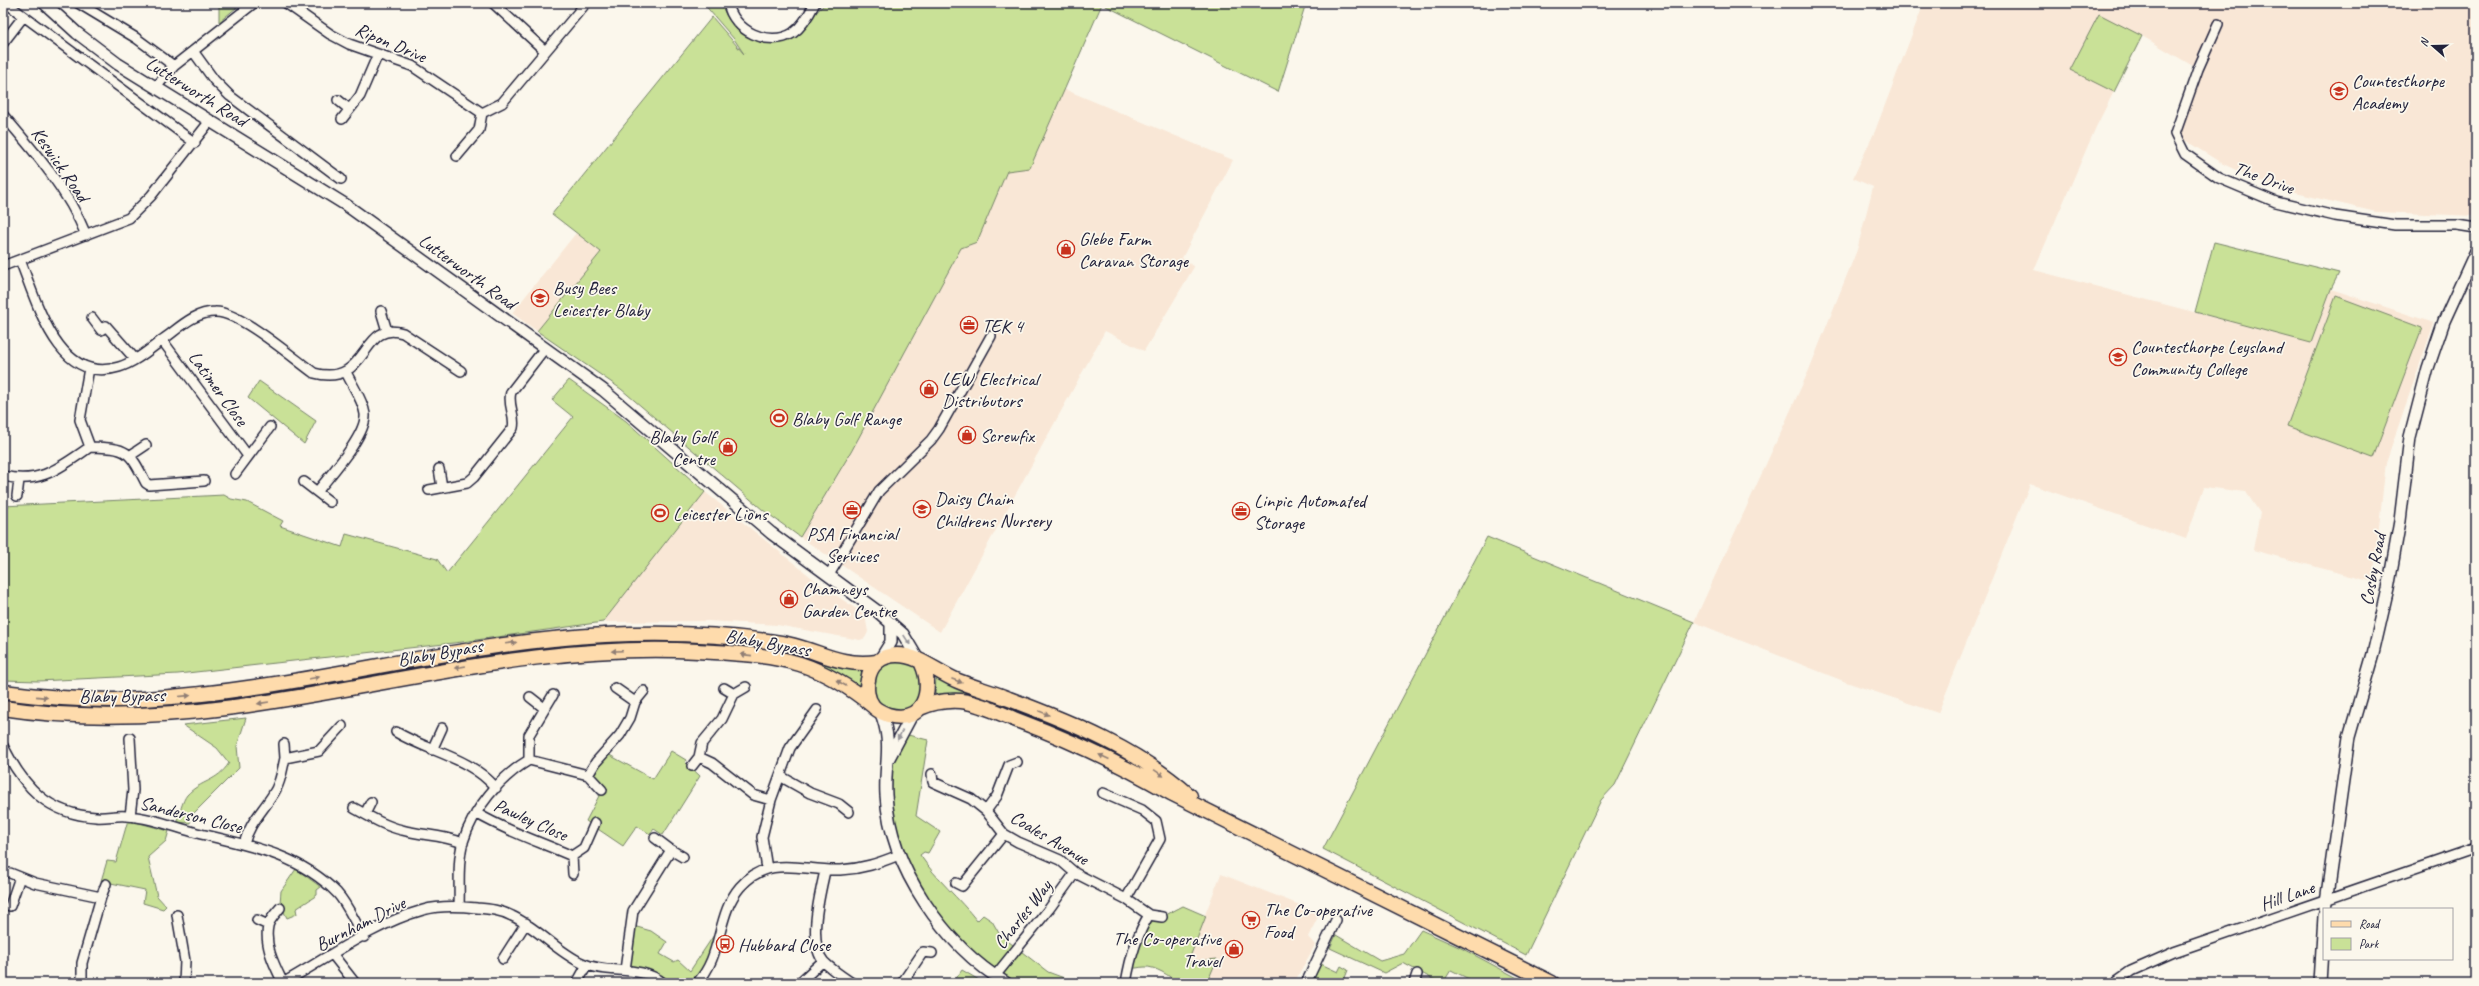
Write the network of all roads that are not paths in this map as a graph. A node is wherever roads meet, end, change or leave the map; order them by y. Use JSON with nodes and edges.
{"nodes":[{"id":1,"x":6,"y":3,"type":"edge"},
{"id":2,"x":44,"y":3,"type":"edge"},
{"id":3,"x":78,"y":3,"type":"edge"},
{"id":4,"x":254,"y":3,"type":"edge"},
{"id":5,"x":286,"y":3,"type":"edge"},
{"id":6,"x":492,"y":3,"type":"edge"},
{"id":7,"x":586,"y":3,"type":"edge"},
{"id":8,"x":728,"y":3,"type":"edge"},
{"id":9,"x":815,"y":3,"type":"edge"},
{"id":10,"x":23,"y":17,"type":"junction"},
{"id":11,"x":2218,"y":24,"type":"dead end"},
{"id":12,"x":3,"y":43,"type":"edge"},
{"id":13,"x":194,"y":51,"type":"junction"},
{"id":14,"x":546,"y":51,"type":"junction"},
{"id":15,"x":378,"y":54,"type":"junction"},
{"id":16,"x":174,"y":66,"type":"junction"},
{"id":17,"x":156,"y":87,"type":"junction"},
{"id":18,"x":338,"y":100,"type":"dead end"},
{"id":19,"x":349,"y":109,"type":"junction"},
{"id":20,"x":482,"y":113,"type":"junction"},
{"id":21,"x":3,"y":115,"type":"edge"},
{"id":22,"x":342,"y":119,"type":"dead end"},
{"id":23,"x":210,"y":121,"type":"junction"},
{"id":24,"x":457,"y":141,"type":"dead end"},
{"id":25,"x":195,"y":143,"type":"junction"},
{"id":26,"x":464,"y":147,"type":"junction"},
{"id":27,"x":457,"y":156,"type":"dead end"},
{"id":28,"x":341,"y":179,"type":"dead end"},
{"id":29,"x":2476,"y":228,"type":"edge"},
{"id":30,"x":86,"y":235,"type":"junction"},
{"id":31,"x":2476,"y":251,"type":"edge"},
{"id":32,"x":20,"y":260,"type":"junction"},
{"id":33,"x":3,"y":266,"type":"edge"},
{"id":34,"x":381,"y":311,"type":"dead end"},
{"id":35,"x":92,"y":318,"type":"dead end"},
{"id":36,"x":387,"y":331,"type":"junction"},
{"id":37,"x":991,"y":336,"type":"dead end"},
{"id":38,"x":162,"y":340,"type":"junction"},
{"id":39,"x":545,"y":348,"type":"junction"},
{"id":40,"x":135,"y":359,"type":"junction"},
{"id":41,"x":89,"y":368,"type":"junction"},
{"id":42,"x":461,"y":371,"type":"dead end"},
{"id":43,"x":346,"y":372,"type":"junction"},
{"id":44,"x":270,"y":427,"type":"dead end"},
{"id":45,"x":146,"y":445,"type":"dead end"},
{"id":46,"x":90,"y":447,"type":"junction"},
{"id":47,"x":131,"y":455,"type":"junction"},
{"id":48,"x":248,"y":456,"type":"junction"},
{"id":49,"x":439,"y":469,"type":"dead end"},
{"id":50,"x":235,"y":474,"type":"dead end"},
{"id":51,"x":3,"y":476,"type":"edge"},
{"id":52,"x":19,"y":480,"type":"junction"},
{"id":53,"x":204,"y":481,"type":"dead end"},
{"id":54,"x":304,"y":482,"type":"dead end"},
{"id":55,"x":442,"y":487,"type":"junction"},
{"id":56,"x":428,"y":490,"type":"dead end"},
{"id":57,"x":317,"y":492,"type":"junction"},
{"id":58,"x":17,"y":496,"type":"dead end"},
{"id":59,"x":330,"y":502,"type":"dead end"},
{"id":60,"x":829,"y":576,"type":"junction"},
{"id":61,"x":890,"y":623,"type":"junction"},
{"id":62,"x":879,"y":660,"type":"junction"},
{"id":63,"x":921,"y":662,"type":"junction"},
{"id":64,"x":746,"y":687,"type":"dead end"},
{"id":65,"x":615,"y":688,"type":"dead end"},
{"id":66,"x":724,"y":688,"type":"dead end"},
{"id":67,"x":644,"y":691,"type":"dead end"},
{"id":68,"x":3,"y":692,"type":"edge"},
{"id":69,"x":734,"y":694,"type":"junction"},
{"id":70,"x":553,"y":695,"type":"dead end"},
{"id":71,"x":530,"y":697,"type":"dead end"},
{"id":72,"x":635,"y":702,"type":"junction"},
{"id":73,"x":3,"y":708,"type":"edge"},
{"id":74,"x":544,"y":708,"type":"junction"},
{"id":75,"x":876,"y":709,"type":"junction"},
{"id":76,"x":817,"y":710,"type":"dead end"},
{"id":77,"x":916,"y":711,"type":"junction"},
{"id":78,"x":342,"y":726,"type":"dead end"},
{"id":79,"x":442,"y":728,"type":"dead end"},
{"id":80,"x":396,"y":732,"type":"dead end"},
{"id":81,"x":130,"y":738,"type":"dead end"},
{"id":82,"x":284,"y":744,"type":"dead end"},
{"id":83,"x":3,"y":746,"type":"edge"},
{"id":84,"x":432,"y":750,"type":"junction"},
{"id":85,"x":699,"y":757,"type":"junction"},
{"id":86,"x":285,"y":758,"type":"junction"},
{"id":87,"x":889,"y":758,"type":"junction"},
{"id":88,"x":529,"y":760,"type":"junction"},
{"id":89,"x":1017,"y":762,"type":"dead end"},
{"id":90,"x":692,"y":766,"type":"dead end"},
{"id":91,"x":588,"y":775,"type":"junction"},
{"id":92,"x":780,"y":776,"type":"junction"},
{"id":93,"x":931,"y":782,"type":"dead end"},
{"id":94,"x":496,"y":788,"type":"junction"},
{"id":95,"x":602,"y":790,"type":"dead end"},
{"id":96,"x":1103,"y":793,"type":"dead end"},
{"id":97,"x":771,"y":800,"type":"junction"},
{"id":98,"x":1115,"y":800,"type":"junction"},
{"id":99,"x":371,"y":802,"type":"dead end"},
{"id":100,"x":1201,"y":806,"type":"junction"},
{"id":101,"x":354,"y":808,"type":"dead end"},
{"id":102,"x":1110,"y":808,"type":"dead end"},
{"id":103,"x":986,"y":811,"type":"junction"},
{"id":104,"x":849,"y":812,"type":"dead end"},
{"id":105,"x":476,"y":813,"type":"junction"},
{"id":106,"x":365,"y":814,"type":"junction"},
{"id":107,"x":130,"y":816,"type":"junction"},
{"id":108,"x":595,"y":823,"type":"dead end"},
{"id":109,"x":1004,"y":834,"type":"junction"},
{"id":110,"x":655,"y":838,"type":"dead end"},
{"id":111,"x":462,"y":843,"type":"junction"},
{"id":112,"x":244,"y":844,"type":"junction"},
{"id":113,"x":2476,"y":848,"type":"edge"},
{"id":114,"x":671,"y":850,"type":"junction"},
{"id":115,"x":899,"y":855,"type":"junction"},
{"id":116,"x":572,"y":856,"type":"junction"},
{"id":117,"x":683,"y":857,"type":"dead end"},
{"id":118,"x":767,"y":869,"type":"junction"},
{"id":119,"x":825,"y":871,"type":"junction"},
{"id":120,"x":10,"y":873,"type":"dead end"},
{"id":121,"x":1074,"y":873,"type":"junction"},
{"id":122,"x":572,"y":874,"type":"dead end"},
{"id":123,"x":20,"y":877,"type":"junction"},
{"id":124,"x":106,"y":884,"type":"dead end"},
{"id":125,"x":961,"y":887,"type":"dead end"},
{"id":126,"x":101,"y":897,"type":"junction"},
{"id":127,"x":1126,"y":899,"type":"junction"},
{"id":128,"x":2325,"y":904,"type":"edge"},
{"id":129,"x":10,"y":906,"type":"dead end"},
{"id":130,"x":459,"y":906,"type":"junction"},
{"id":131,"x":280,"y":908,"type":"dead end"},
{"id":132,"x":177,"y":912,"type":"dead end"},
{"id":133,"x":1149,"y":915,"type":"junction"},
{"id":134,"x":1162,"y":917,"type":"dead end"},
{"id":135,"x":257,"y":920,"type":"dead end"},
{"id":136,"x":1336,"y":920,"type":"dead end"},
{"id":137,"x":526,"y":923,"type":"junction"},
{"id":138,"x":268,"y":925,"type":"junction"},
{"id":139,"x":2323,"y":933,"type":"edge"},
{"id":140,"x":364,"y":937,"type":"junction"},
{"id":141,"x":926,"y":950,"type":"dead end"},
{"id":142,"x":333,"y":955,"type":"junction"},
{"id":143,"x":503,"y":959,"type":"dead end"},
{"id":144,"x":823,"y":961,"type":"junction"},
{"id":145,"x":587,"y":966,"type":"junction"},
{"id":146,"x":625,"y":970,"type":"junction"},
{"id":147,"x":995,"y":976,"type":"junction"},
{"id":148,"x":82,"y":983,"type":"edge"},
{"id":149,"x":184,"y":983,"type":"edge"},
{"id":150,"x":283,"y":983,"type":"edge"},
{"id":151,"x":354,"y":983,"type":"edge"},
{"id":152,"x":577,"y":983,"type":"edge"},
{"id":153,"x":663,"y":983,"type":"edge"},
{"id":154,"x":697,"y":983,"type":"edge"},
{"id":155,"x":799,"y":983,"type":"edge"},
{"id":156,"x":852,"y":983,"type":"edge"},
{"id":157,"x":902,"y":983,"type":"edge"},
{"id":158,"x":1006,"y":983,"type":"edge"},
{"id":159,"x":1126,"y":983,"type":"edge"},
{"id":160,"x":1306,"y":983,"type":"edge"},
{"id":161,"x":1552,"y":983,"type":"edge"},
{"id":162,"x":2114,"y":983,"type":"edge"},
{"id":163,"x":2320,"y":983,"type":"edge"}],
"edges":[{"from":1,"to":10,"type":"street"},
{"from":2,"to":17,"type":"street","name":"Lutterworth Road"},
{"from":3,"to":16,"type":"street","name":"Lutterworth Road"},
{"from":4,"to":13,"type":"street"},
{"from":5,"to":15,"type":"street","name":"Ripon Drive"},
{"from":6,"to":14,"type":"street"},
{"from":7,"to":14,"type":"street"},
{"from":8,"to":9,"type":"street"},
{"from":10,"to":12,"type":"street"},
{"from":10,"to":25,"type":"street"},
{"from":11,"to":29,"type":"street","name":"The Drive"},
{"from":13,"to":16,"type":"street"},
{"from":13,"to":28,"type":"street","name":"Lutterworth Road"},
{"from":14,"to":20,"type":"street"},
{"from":15,"to":19,"type":"street"},
{"from":15,"to":20,"type":"street","name":"Ripon Drive"},
{"from":16,"to":17,"type":"street"},
{"from":17,"to":23,"type":"street","name":"Lutterworth Road"},
{"from":18,"to":19,"type":"street"},
{"from":19,"to":22,"type":"street"},
{"from":20,"to":26,"type":"street"},
{"from":21,"to":30,"type":"street","name":"Keswick Road"},
{"from":23,"to":25,"type":"street"},
{"from":23,"to":39,"type":"street","name":"Lutterworth Road"},
{"from":24,"to":26,"type":"street"},
{"from":25,"to":30,"type":"street"},
{"from":26,"to":27,"type":"street"},
{"from":30,"to":32,"type":"street"},
{"from":31,"to":128,"type":"street","name":"Cosby Road"},
{"from":32,"to":33,"type":"street"},
{"from":32,"to":41,"type":"street"},
{"from":34,"to":36,"type":"street"},
{"from":35,"to":40,"type":"street"},
{"from":36,"to":42,"type":"street"},
{"from":36,"to":43,"type":"street"},
{"from":37,"to":60,"type":"street"},
{"from":38,"to":40,"type":"street"},
{"from":38,"to":43,"type":"street"},
{"from":38,"to":48,"type":"street","name":"Latimer Close"},
{"from":39,"to":55,"type":"street"},
{"from":39,"to":60,"type":"street","name":"Lutterworth Road"},
{"from":40,"to":41,"type":"street"},
{"from":41,"to":46,"type":"street"},
{"from":43,"to":57,"type":"street"},
{"from":44,"to":48,"type":"street"},
{"from":45,"to":47,"type":"street"},
{"from":46,"to":47,"type":"street"},
{"from":46,"to":52,"type":"street"},
{"from":47,"to":53,"type":"street"},
{"from":48,"to":50,"type":"street"},
{"from":49,"to":55,"type":"street"},
{"from":51,"to":52,"type":"street"},
{"from":52,"to":58,"type":"street"},
{"from":54,"to":57,"type":"street"},
{"from":55,"to":56,"type":"street"},
{"from":57,"to":59,"type":"street"},
{"from":60,"to":61,"type":"street","name":"Lutterworth Road"},
{"from":61,"to":62,"type":"street"},
{"from":61,"to":63,"type":"street","name":"Lutterworth Road","one_way":true},
{"from":62,"to":63,"type":"main road"},
{"from":68,"to":62,"type":"main road","name":"Blaby Bypass","one_way":true},
{"from":62,"to":75,"type":"main road"},
{"from":63,"to":77,"type":"main road"},
{"from":63,"to":100,"type":"main road","one_way":true},
{"from":64,"to":69,"type":"street"},
{"from":65,"to":72,"type":"street"},
{"from":66,"to":69,"type":"street"},
{"from":67,"to":72,"type":"street"},
{"from":69,"to":85,"type":"street"},
{"from":70,"to":74,"type":"street"},
{"from":71,"to":74,"type":"street"},
{"from":72,"to":91,"type":"street"},
{"from":75,"to":73,"type":"main road","name":"Blaby Bypass","one_way":true},
{"from":74,"to":88,"type":"street"},
{"from":75,"to":77,"type":"main road"},
{"from":75,"to":87,"type":"street"},
{"from":76,"to":92,"type":"street"},
{"from":77,"to":87,"type":"street","one_way":true},
{"from":100,"to":77,"type":"main road","one_way":true},
{"from":78,"to":86,"type":"street"},
{"from":79,"to":84,"type":"street"},
{"from":80,"to":84,"type":"street"},
{"from":81,"to":107,"type":"street"},
{"from":82,"to":86,"type":"street"},
{"from":83,"to":107,"type":"street","name":"Sanderson Close"},
{"from":84,"to":94,"type":"street"},
{"from":85,"to":90,"type":"street"},
{"from":85,"to":97,"type":"street"},
{"from":86,"to":112,"type":"street"},
{"from":87,"to":115,"type":"street"},
{"from":88,"to":91,"type":"street"},
{"from":88,"to":94,"type":"street"},
{"from":89,"to":103,"type":"street"},
{"from":91,"to":95,"type":"street"},
{"from":92,"to":97,"type":"street"},
{"from":92,"to":104,"type":"street"},
{"from":93,"to":103,"type":"street","name":"Coales Avenue"},
{"from":94,"to":105,"type":"street"},
{"from":96,"to":98,"type":"street"},
{"from":97,"to":118,"type":"street"},
{"from":98,"to":102,"type":"street"},
{"from":98,"to":127,"type":"street"},
{"from":99,"to":106,"type":"street"},
{"from":100,"to":161,"type":"main road"},
{"from":101,"to":106,"type":"street"},
{"from":103,"to":109,"type":"street","name":"Coales Avenue"},
{"from":105,"to":111,"type":"street"},
{"from":105,"to":116,"type":"street","name":"Pawley Close"},
{"from":106,"to":111,"type":"street"},
{"from":107,"to":112,"type":"street","name":"Sanderson Close"},
{"from":108,"to":116,"type":"street","name":"Pawley Close"},
{"from":109,"to":121,"type":"street","name":"Coales Avenue"},
{"from":109,"to":125,"type":"street"},
{"from":110,"to":114,"type":"street"},
{"from":111,"to":130,"type":"street"},
{"from":112,"to":140,"type":"street","name":"Sanderson Close"},
{"from":113,"to":128,"type":"street","name":"Hill Lane"},
{"from":114,"to":117,"type":"street"},
{"from":114,"to":146,"type":"street"},
{"from":115,"to":119,"type":"street"},
{"from":115,"to":147,"type":"street"},
{"from":116,"to":122,"type":"street","name":"Pawley Close"},
{"from":118,"to":119,"type":"street"},
{"from":118,"to":154,"type":"street"},
{"from":119,"to":144,"type":"street"},
{"from":120,"to":123,"type":"street"},
{"from":121,"to":127,"type":"street","name":"Coales Avenue"},
{"from":121,"to":147,"type":"street","name":"Charles Way"},
{"from":123,"to":126,"type":"street"},
{"from":123,"to":129,"type":"street"},
{"from":124,"to":126,"type":"street"},
{"from":126,"to":148,"type":"street"},
{"from":127,"to":133,"type":"street","name":"Coales Avenue"},
{"from":128,"to":162,"type":"street","name":"Hill Lane"},
{"from":130,"to":137,"type":"street","name":"Burnham Drive"},
{"from":130,"to":140,"type":"street","name":"Burnham Drive"},
{"from":131,"to":138,"type":"street"},
{"from":132,"to":149,"type":"street"},
{"from":133,"to":134,"type":"street","name":"Coales Avenue"},
{"from":133,"to":159,"type":"street"},
{"from":135,"to":138,"type":"street"},
{"from":136,"to":160,"type":"street"},
{"from":137,"to":143,"type":"street"},
{"from":137,"to":145,"type":"street","name":"Burnham Drive"},
{"from":138,"to":150,"type":"street"},
{"from":139,"to":163,"type":"street"},
{"from":140,"to":142,"type":"street","name":"Burnham Drive"},
{"from":141,"to":157,"type":"street"},
{"from":142,"to":150,"type":"street","name":"Burnham Drive"},
{"from":142,"to":151,"type":"street"},
{"from":144,"to":155,"type":"street"},
{"from":144,"to":156,"type":"street"},
{"from":145,"to":146,"type":"street","name":"Burnham Drive"},
{"from":145,"to":152,"type":"street"},
{"from":146,"to":153,"type":"street","name":"Burnham Drive"},
{"from":147,"to":158,"type":"street"}]}
